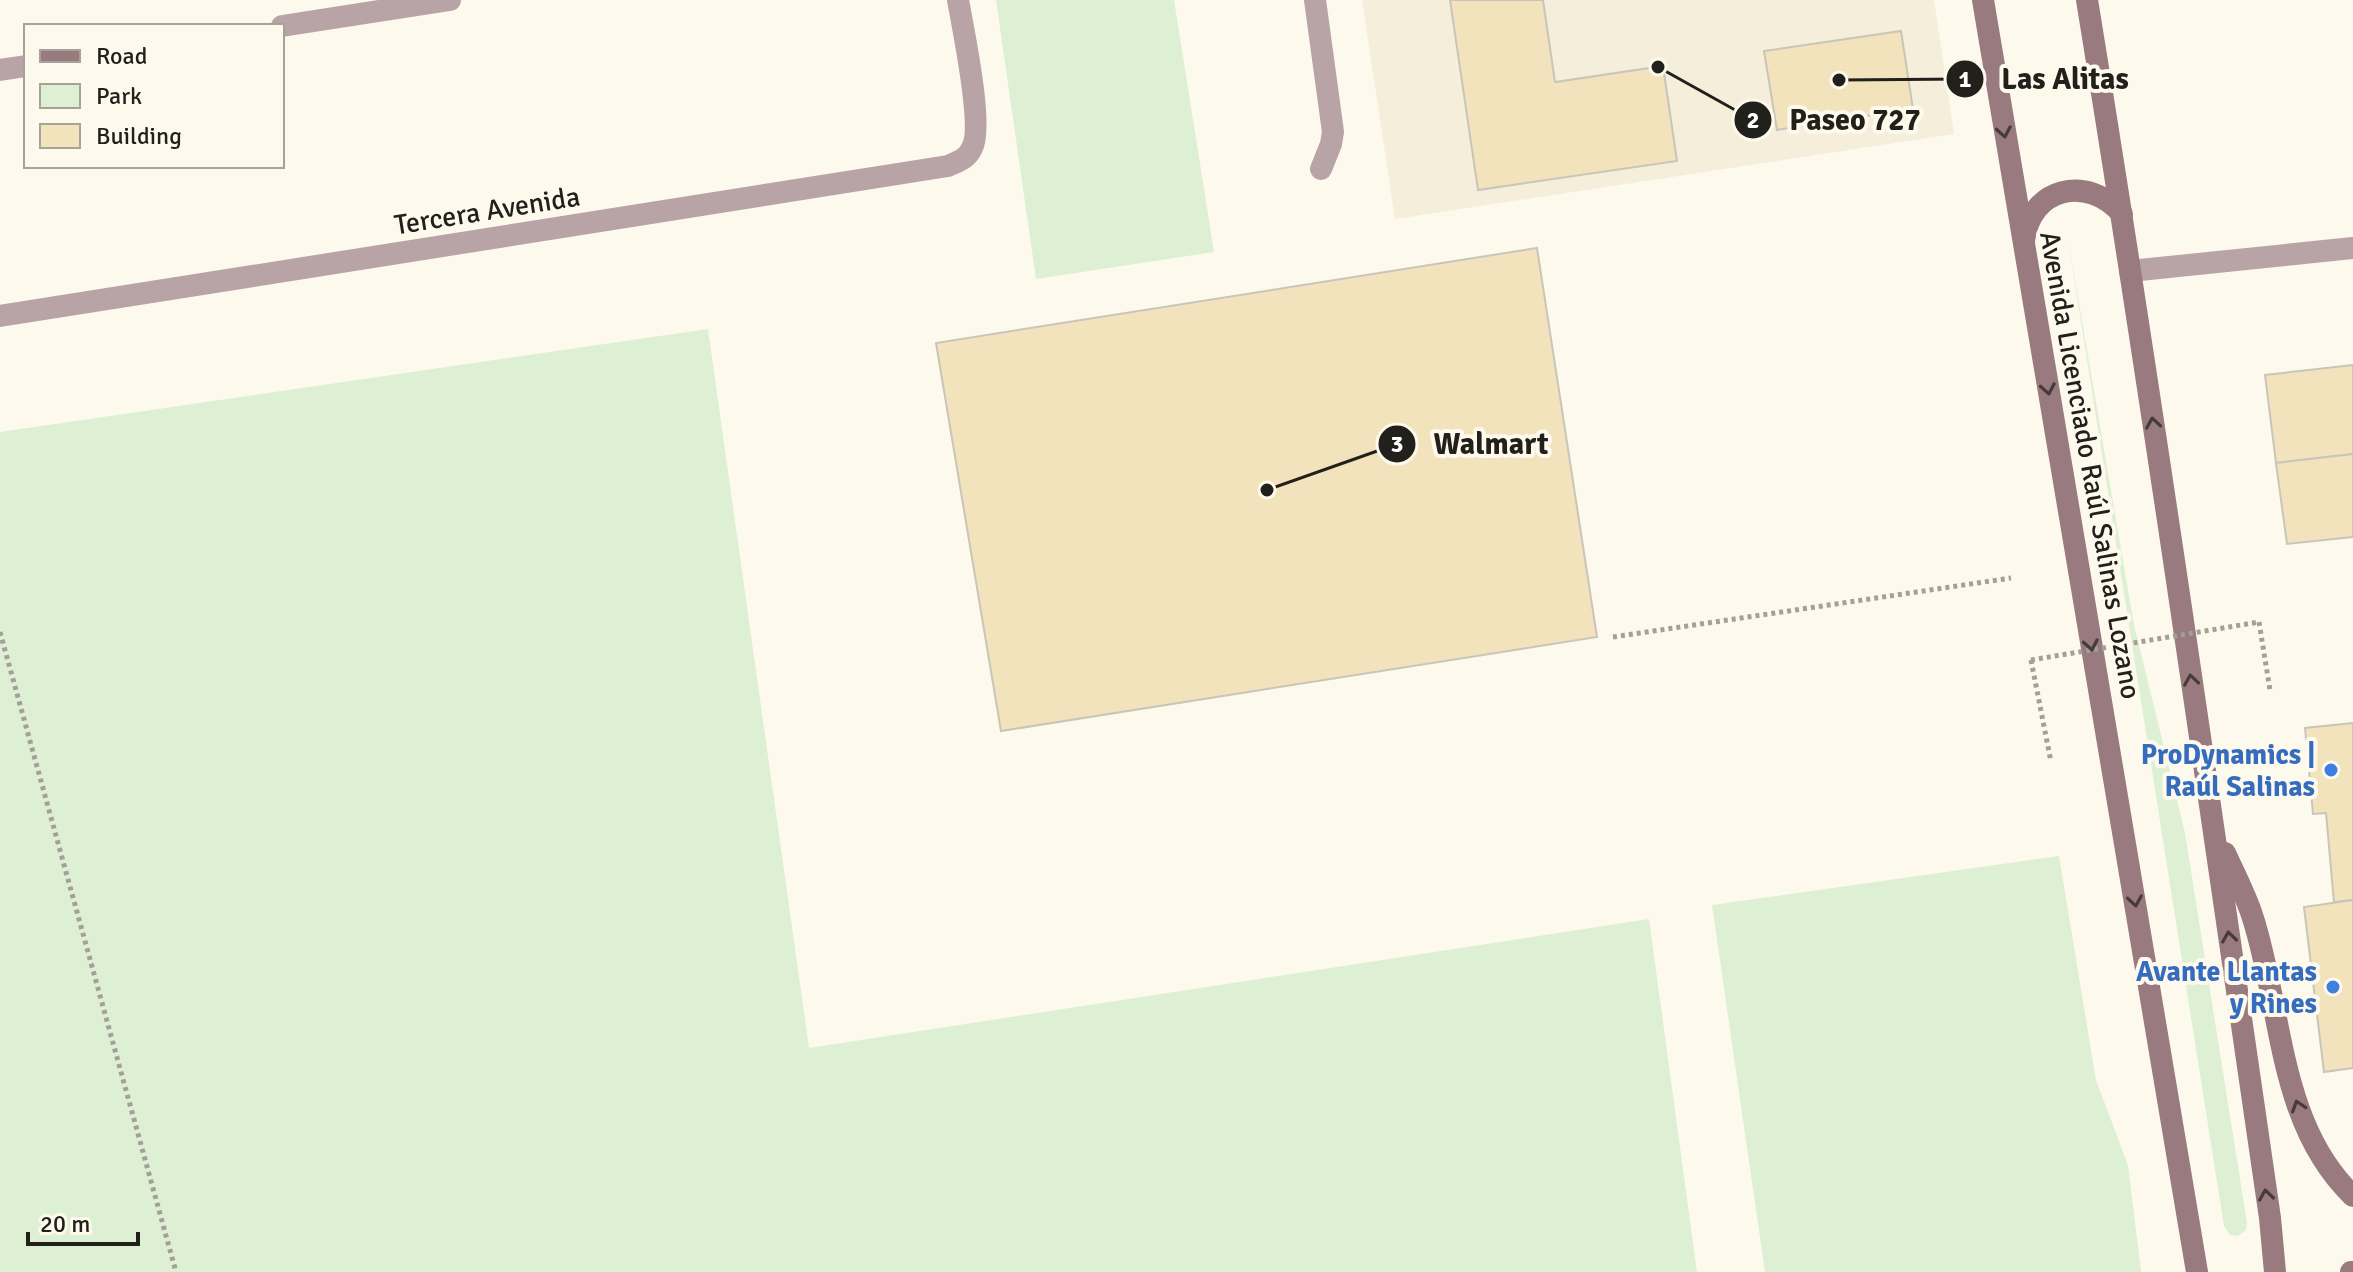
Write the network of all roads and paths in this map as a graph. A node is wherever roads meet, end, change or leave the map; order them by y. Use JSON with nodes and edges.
{"nodes":[{"id":1,"x":450,"y":0,"type":"edge"},
{"id":2,"x":958,"y":0,"type":"edge"},
{"id":3,"x":1315,"y":0,"type":"edge"},
{"id":4,"x":1983,"y":0,"type":"edge"},
{"id":5,"x":2087,"y":0,"type":"edge"},
{"id":6,"x":284,"y":26,"type":"edge"},
{"id":7,"x":24,"y":66,"type":"edge"},
{"id":8,"x":0,"y":70,"type":"edge"},
{"id":9,"x":1321,"y":169,"type":"dead end"},
{"id":10,"x":2122,"y":214,"type":"junction"},
{"id":11,"x":2353,"y":248,"type":"edge"},
{"id":12,"x":2024,"y":251,"type":"junction"},
{"id":13,"x":2130,"y":271,"type":"junction"},
{"id":14,"x":0,"y":316,"type":"edge"},
{"id":15,"x":2011,"y":578,"type":"dead end"},
{"id":16,"x":0,"y":632,"type":"edge"},
{"id":17,"x":1613,"y":637,"type":"dead end"},
{"id":18,"x":2270,"y":690,"type":"dead end"},
{"id":19,"x":2051,"y":762,"type":"dead end"},
{"id":20,"x":2213,"y":823,"type":"junction"},
{"id":21,"x":2353,"y":1196,"type":"edge"},
{"id":22,"x":176,"y":1272,"type":"edge"},
{"id":23,"x":2197,"y":1272,"type":"edge"},
{"id":24,"x":2275,"y":1272,"type":"edge"}],
"edges":[{"from":1,"to":6,"type":"street"},
{"from":2,"to":14,"type":"street","name":"Tercera Avenida"},
{"from":3,"to":9,"type":"street"},
{"from":4,"to":12,"type":"main road","name":"Avenida Licenciado Raúl Salinas Lozano","one_way":true},
{"from":5,"to":10,"type":"main road"},
{"from":7,"to":8,"type":"street"},
{"from":10,"to":12,"type":"main road"},
{"from":10,"to":13,"type":"main road"},
{"from":11,"to":13,"type":"street"},
{"from":12,"to":23,"type":"main road","name":"Avenida Licenciado Raúl Salinas Lozano","one_way":true},
{"from":20,"to":13,"type":"main road","one_way":true},
{"from":15,"to":17,"type":"path"},
{"from":16,"to":22,"type":"path"},
{"from":18,"to":19,"type":"path","bridge":true},
{"from":21,"to":20,"type":"main road","one_way":true},
{"from":24,"to":20,"type":"main road","one_way":true}]}
